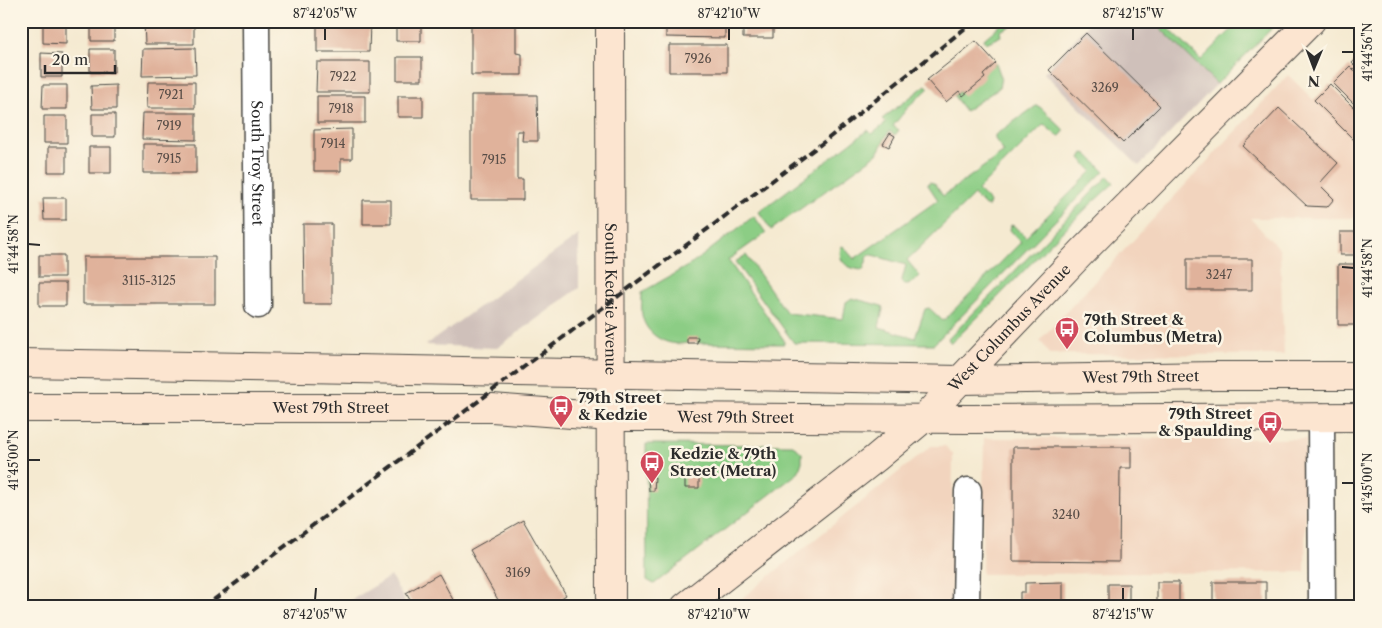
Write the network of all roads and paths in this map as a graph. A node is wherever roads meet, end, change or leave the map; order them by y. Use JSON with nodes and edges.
{"nodes":[{"id":1,"x":256,"y":21,"type":"edge"},
{"id":2,"x":610,"y":21,"type":"edge"},
{"id":3,"x":1310,"y":21,"type":"edge"},
{"id":4,"x":258,"y":305,"type":"dead end"},
{"id":5,"x":21,"y":363,"type":"edge"},
{"id":6,"x":611,"y":374,"type":"junction"},
{"id":7,"x":1361,"y":376,"type":"edge"},
{"id":8,"x":961,"y":380,"type":"junction"},
{"id":9,"x":21,"y":408,"type":"edge"},
{"id":10,"x":611,"y":417,"type":"junction"},
{"id":11,"x":1361,"y":417,"type":"edge"},
{"id":12,"x":924,"y":418,"type":"junction"},
{"id":13,"x":1321,"y":418,"type":"junction"},
{"id":14,"x":968,"y":491,"type":"dead end"},
{"id":15,"x":612,"y":607,"type":"edge"},
{"id":16,"x":685,"y":607,"type":"edge"},
{"id":17,"x":966,"y":607,"type":"edge"},
{"id":18,"x":1322,"y":607,"type":"edge"}],
"edges":[{"from":1,"to":4,"type":"street","name":"South Troy Street"},
{"from":2,"to":6,"type":"main road","name":"South Kedzie Avenue"},
{"from":3,"to":8,"type":"main road","name":"West Columbus Avenue"},
{"from":5,"to":6,"type":"main road","name":"West 79th Street"},
{"from":6,"to":8,"type":"main road","name":"West 79th Street"},
{"from":6,"to":10,"type":"main road","name":"South Kedzie Avenue"},
{"from":7,"to":8,"type":"main road","name":"West 79th Street"},
{"from":8,"to":12,"type":"main road","name":"West Columbus Avenue"},
{"from":9,"to":10,"type":"main road","name":"West 79th Street"},
{"from":10,"to":12,"type":"main road","name":"West 79th Street"},
{"from":10,"to":15,"type":"main road","name":"South Kedzie Avenue"},
{"from":11,"to":13,"type":"main road","name":"West 79th Street"},
{"from":12,"to":13,"type":"main road","name":"West 79th Street"},
{"from":12,"to":16,"type":"main road","name":"West Columbus Avenue"},
{"from":13,"to":18,"type":"street"},
{"from":14,"to":17,"type":"street"}]}
